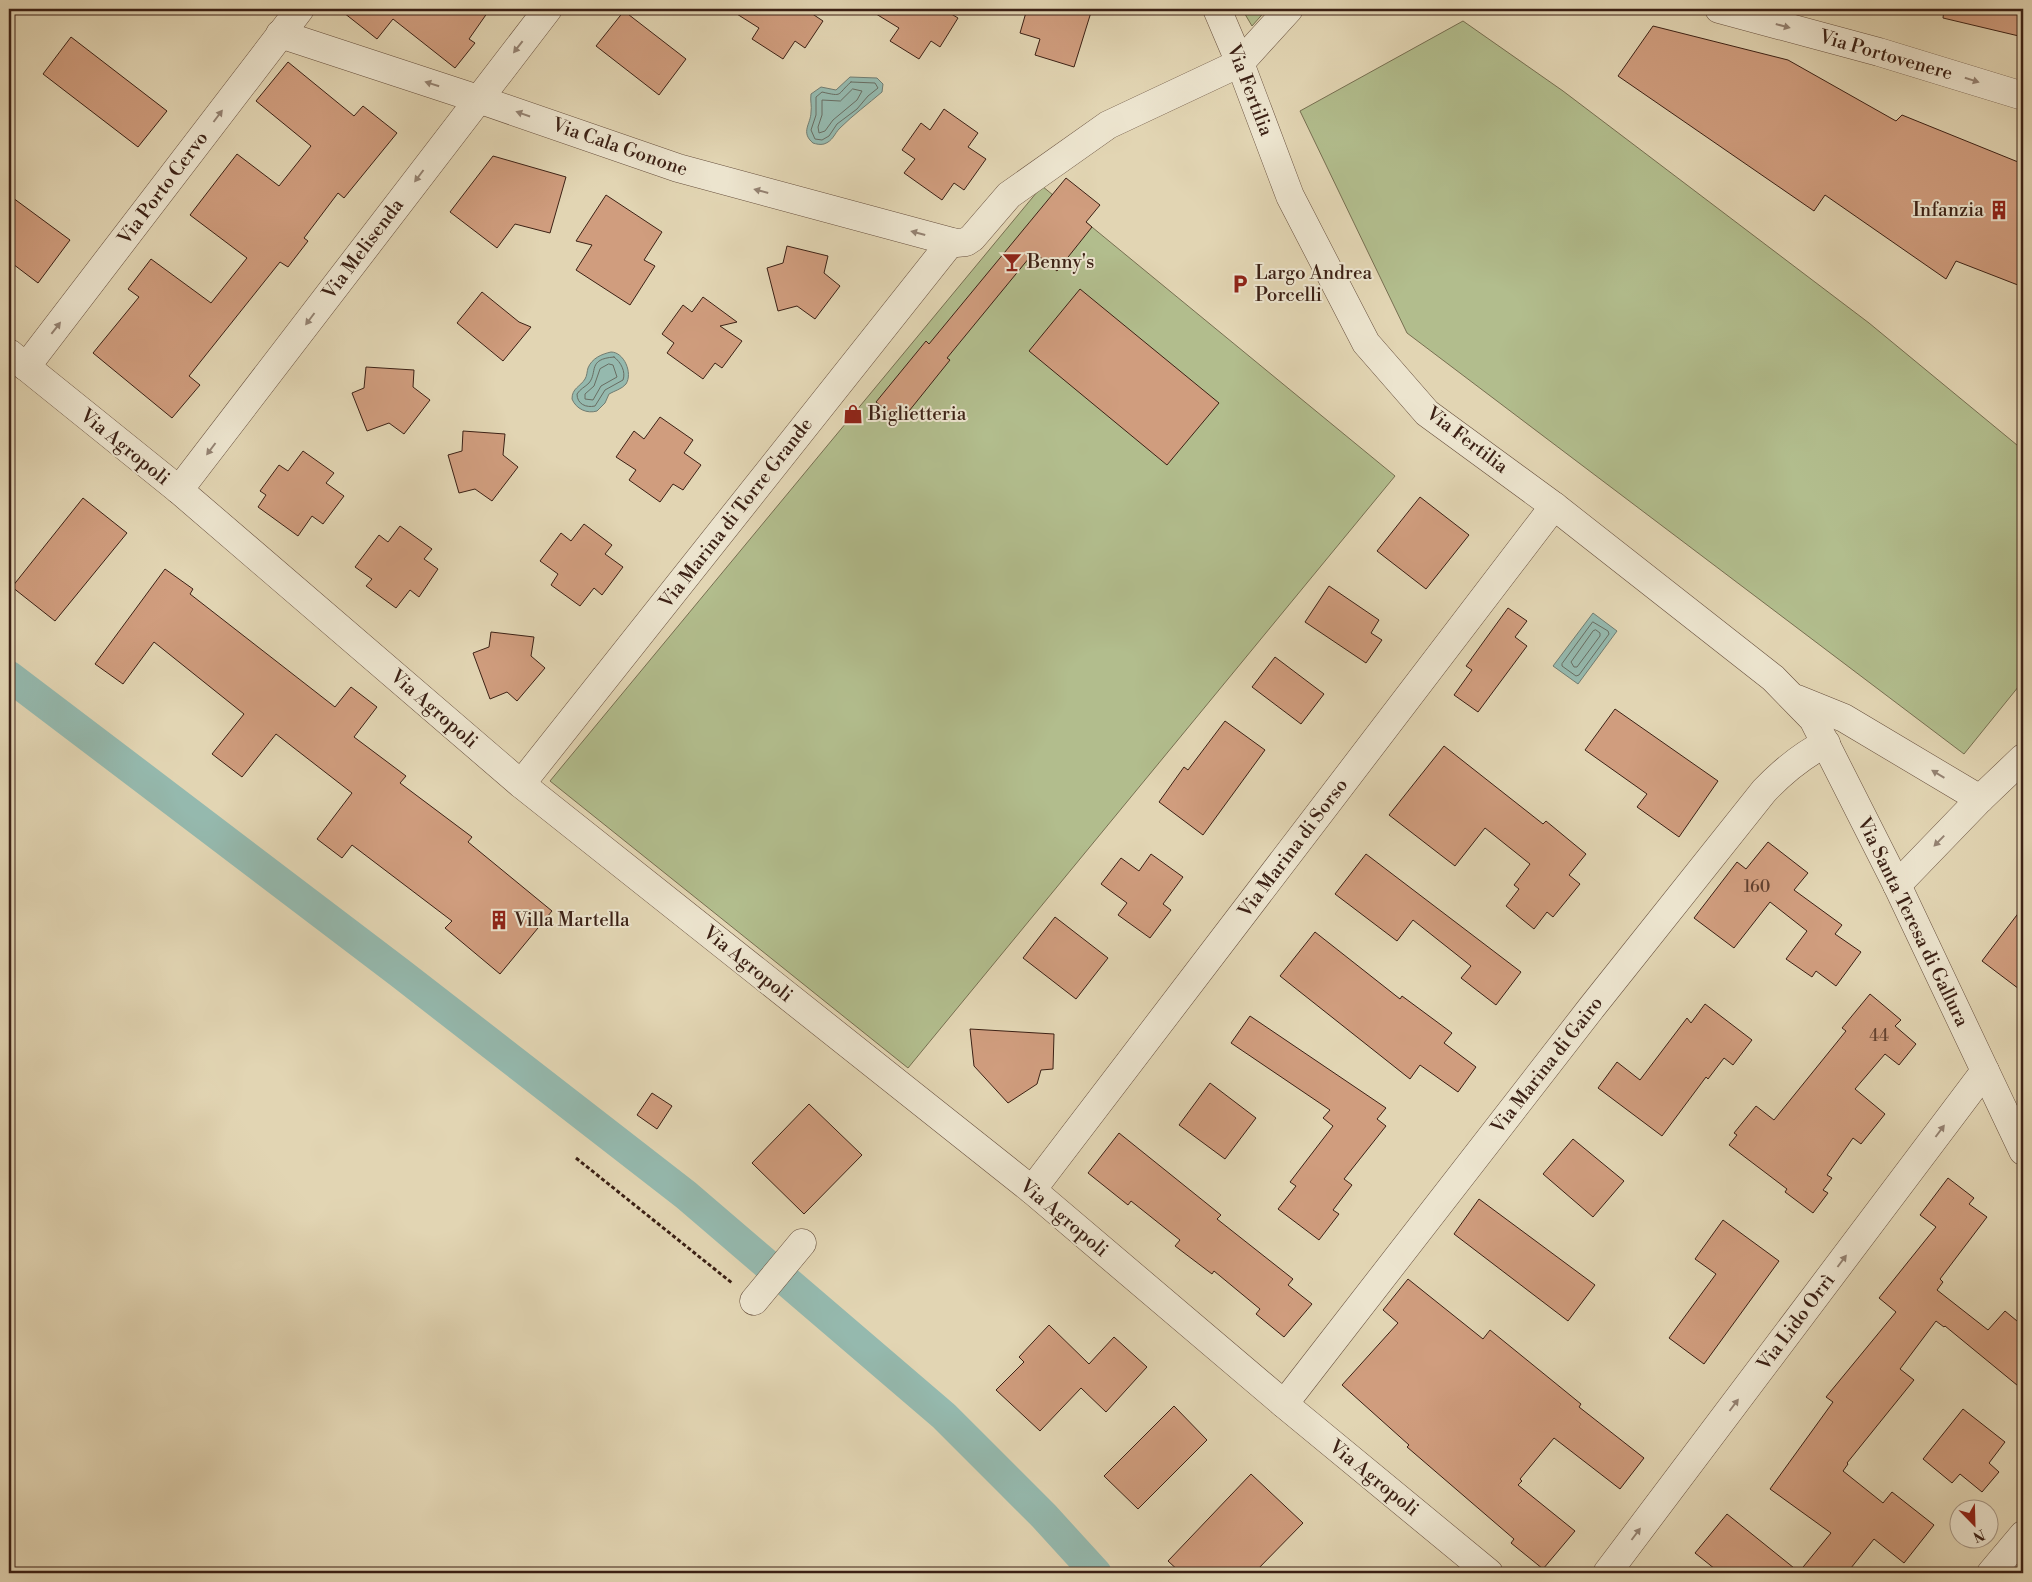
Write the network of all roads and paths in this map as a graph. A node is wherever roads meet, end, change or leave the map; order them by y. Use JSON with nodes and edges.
{"nodes":[{"id":1,"x":300,"y":9,"type":"edge"},
{"id":2,"x":548,"y":9,"type":"edge"},
{"id":3,"x":1217,"y":9,"type":"edge"},
{"id":4,"x":1288,"y":9,"type":"edge"},
{"id":5,"x":1719,"y":9,"type":"edge"},
{"id":6,"x":280,"y":34,"type":"junction"},
{"id":7,"x":1240,"y":63,"type":"junction"},
{"id":8,"x":2023,"y":96,"type":"edge"},
{"id":9,"x":478,"y":98,"type":"junction"},
{"id":10,"x":958,"y":242,"type":"junction"},
{"id":11,"x":17,"y":360,"type":"edge"},
{"id":12,"x":179,"y":490,"type":"junction"},
{"id":13,"x":1554,"y":506,"type":"junction"},
{"id":14,"x":1795,"y":699,"type":"junction"},
{"id":15,"x":1826,"y":743,"type":"junction"},
{"id":16,"x":2023,"y":758,"type":"edge"},
{"id":17,"x":521,"y":784,"type":"junction"},
{"id":18,"x":1980,"y":799,"type":"junction"},
{"id":19,"x":1897,"y":885,"type":"junction"},
{"id":20,"x":1985,"y":1071,"type":"junction"},
{"id":21,"x":2023,"y":1151,"type":"edge"},
{"id":22,"x":576,"y":1158,"type":"dead end"},
{"id":23,"x":1032,"y":1190,"type":"junction"},
{"id":24,"x":802,"y":1243,"type":"dead end"},
{"id":25,"x":761,"y":1292,"type":"joint"},
{"id":26,"x":1284,"y":1404,"type":"junction"},
{"id":27,"x":2023,"y":1535,"type":"edge"},
{"id":28,"x":1490,"y":1573,"type":"edge"},
{"id":29,"x":1606,"y":1573,"type":"edge"},
{"id":30,"x":1991,"y":1573,"type":"edge"}],
"edges":[{"from":1,"to":6,"type":"street","name":"Via Porto Cervo"},
{"from":2,"to":9,"type":"street","name":"Via Melisenda","one_way":true},
{"from":3,"to":7,"type":"street","name":"Via Fertilia"},
{"from":4,"to":7,"type":"street"},
{"from":5,"to":8,"type":"street","name":"Via Portovenere","one_way":true},
{"from":9,"to":6,"type":"street","name":"Via Cala Gonone","one_way":true},
{"from":11,"to":6,"type":"street","name":"Via Porto Cervo","one_way":true},
{"from":7,"to":10,"type":"street","name":"Via Marina di Torre Grande"},
{"from":7,"to":13,"type":"street","name":"Via Fertilia"},
{"from":10,"to":9,"type":"street","name":"Via Cala Gonone","one_way":true},
{"from":9,"to":12,"type":"street","name":"Via Melisenda","one_way":true},
{"from":10,"to":17,"type":"street","name":"Via Marina di Torre Grande"},
{"from":11,"to":12,"type":"street","name":"Via Agropoli"},
{"from":12,"to":17,"type":"street","name":"Via Agropoli"},
{"from":13,"to":14,"type":"street","name":"Via Fertilia"},
{"from":13,"to":23,"type":"street","name":"Via Marina di Sorso"},
{"from":14,"to":15,"type":"street","name":"Via Santa Teresa di Gallura"},
{"from":18,"to":14,"type":"street","one_way":true},
{"from":15,"to":19,"type":"street","name":"Via Santa Teresa di Gallura"},
{"from":15,"to":26,"type":"street","name":"Via Marina di Gairo"},
{"from":16,"to":18,"type":"street"},
{"from":17,"to":23,"type":"street","name":"Via Agropoli"},
{"from":18,"to":19,"type":"street","one_way":true},
{"from":19,"to":20,"type":"street","name":"Via Santa Teresa di Gallura"},
{"from":20,"to":21,"type":"street","name":"Via Santa Teresa di Gallura"},
{"from":29,"to":20,"type":"street","name":"Via Lido Orrì","one_way":true},
{"from":22,"to":25,"type":"path"},
{"from":23,"to":26,"type":"street","name":"Via Agropoli"},
{"from":24,"to":25,"type":"street"},
{"from":26,"to":28,"type":"street","name":"Via Agropoli"},
{"from":27,"to":30,"type":"street"}]}
